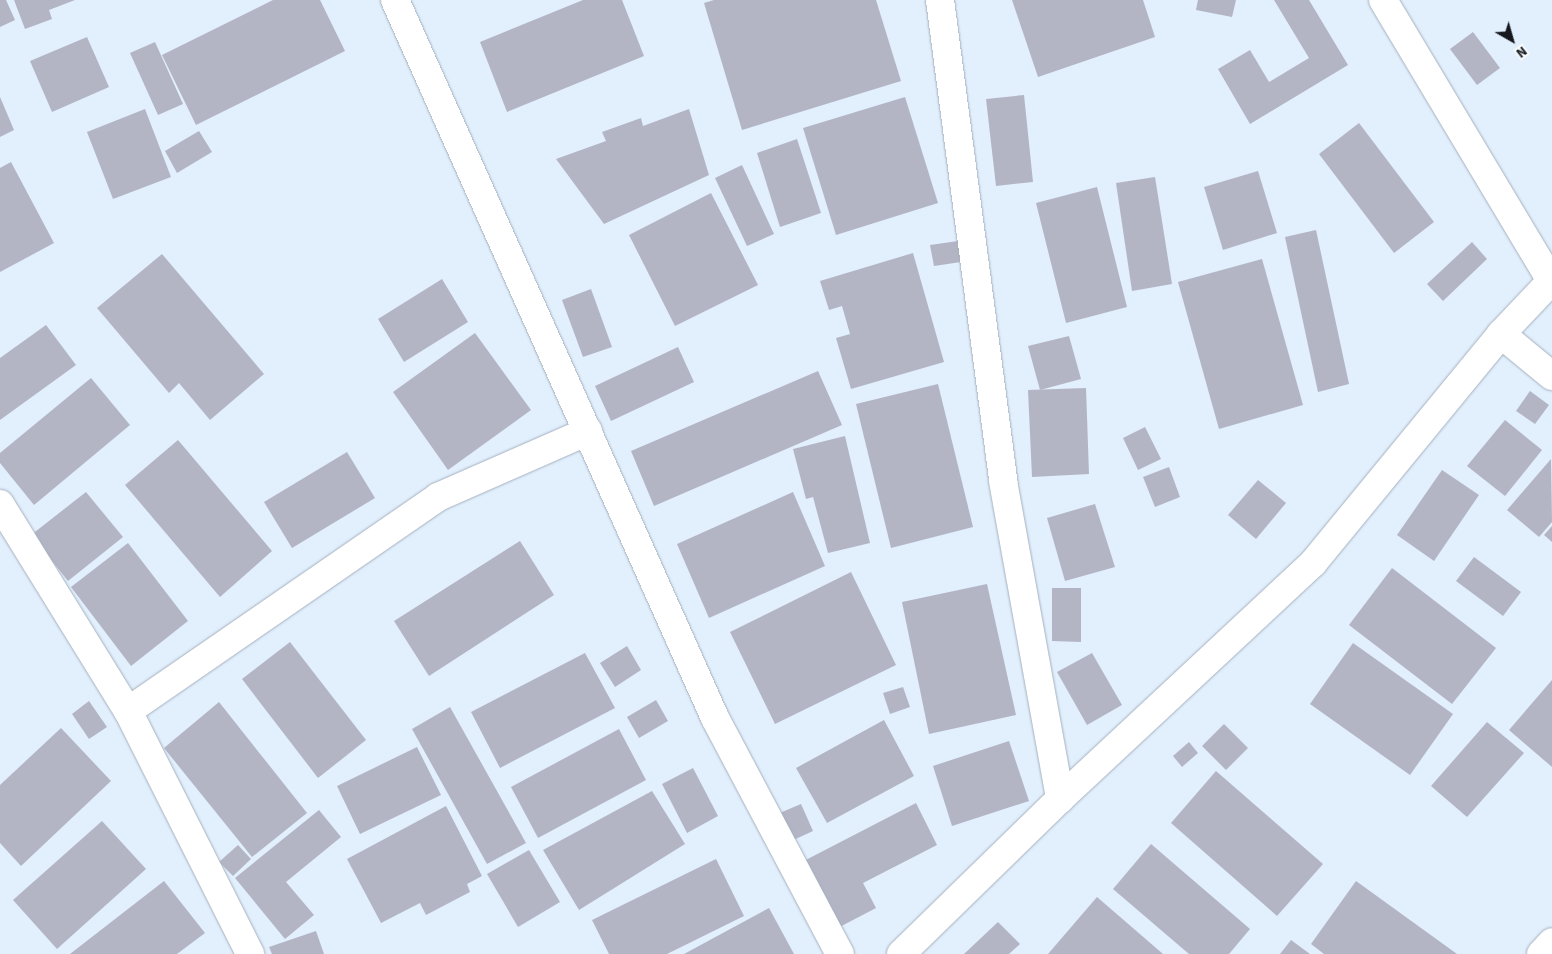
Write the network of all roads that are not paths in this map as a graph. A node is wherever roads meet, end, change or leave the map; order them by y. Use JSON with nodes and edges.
{"nodes":[{"id":1,"x":395,"y":0,"type":"edge"},
{"id":2,"x":940,"y":0,"type":"edge"},
{"id":3,"x":1383,"y":0,"type":"edge"},
{"id":4,"x":1551,"y":281,"type":"edge"},
{"id":5,"x":1501,"y":334,"type":"junction"},
{"id":6,"x":1552,"y":376,"type":"edge"},
{"id":7,"x":588,"y":431,"type":"junction"},
{"id":8,"x":0,"y":504,"type":"edge"},
{"id":9,"x":128,"y":711,"type":"junction"},
{"id":10,"x":1060,"y":799,"type":"junction"},
{"id":11,"x":1552,"y":942,"type":"edge"},
{"id":12,"x":250,"y":954,"type":"edge"},
{"id":13,"x":840,"y":954,"type":"edge"},
{"id":14,"x":901,"y":954,"type":"edge"},
{"id":15,"x":1540,"y":954,"type":"edge"}],
"edges":[{"from":1,"to":7,"type":"street"},
{"from":2,"to":10,"type":"street"},
{"from":3,"to":4,"type":"street"},
{"from":4,"to":5,"type":"street"},
{"from":5,"to":6,"type":"street"},
{"from":5,"to":10,"type":"street"},
{"from":7,"to":9,"type":"street"},
{"from":7,"to":13,"type":"street"},
{"from":8,"to":9,"type":"street"},
{"from":9,"to":12,"type":"street"},
{"from":10,"to":14,"type":"street"},
{"from":11,"to":15,"type":"street"}]}
